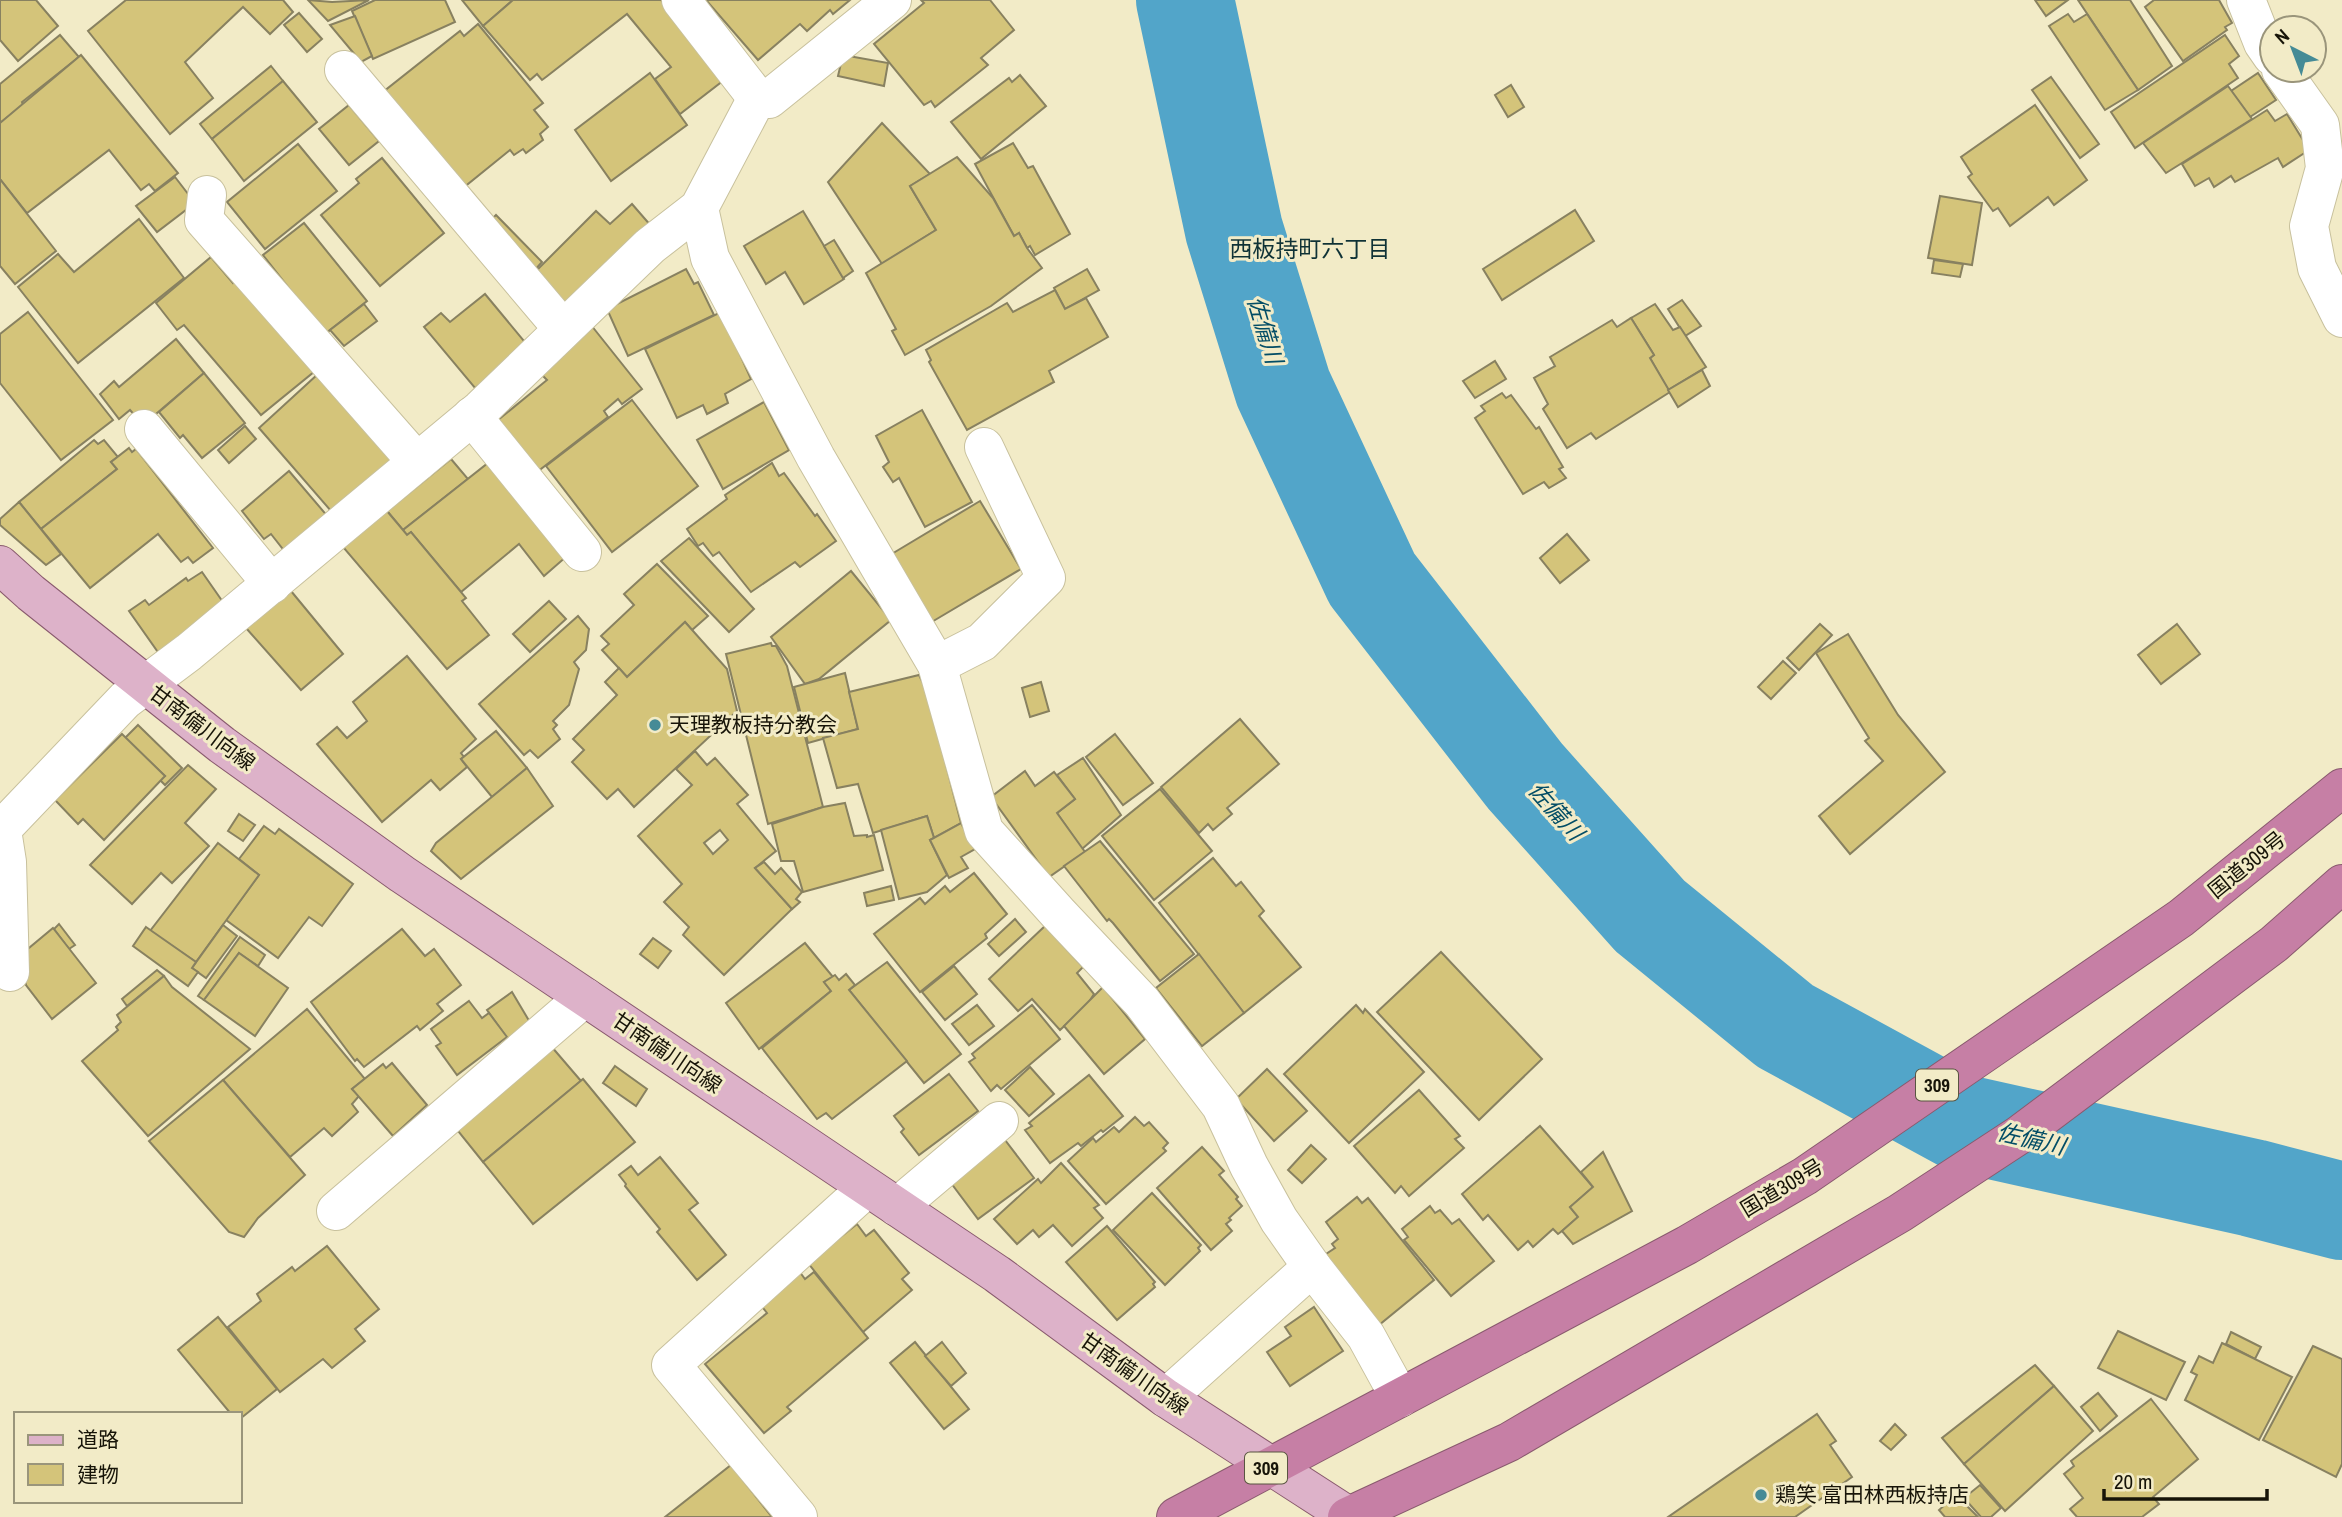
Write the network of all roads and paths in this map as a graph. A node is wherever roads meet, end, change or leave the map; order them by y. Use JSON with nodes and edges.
{"nodes":[{"id":1,"x":681,"y":0,"type":"edge"},
{"id":2,"x":892,"y":0,"type":"edge"},
{"id":3,"x":2246,"y":0,"type":"edge"},
{"id":4,"x":2258,"y":30,"type":"edge"},
{"id":5,"x":344,"y":70,"type":"dead end"},
{"id":6,"x":2291,"y":84,"type":"edge"},
{"id":7,"x":757,"y":98,"type":"junction"},
{"id":8,"x":207,"y":195,"type":"dead end"},
{"id":9,"x":699,"y":208,"type":"junction"},
{"id":10,"x":2342,"y":318,"type":"edge"},
{"id":11,"x":564,"y":329,"type":"junction"},
{"id":12,"x":472,"y":416,"type":"junction"},
{"id":13,"x":144,"y":429,"type":"dead end"},
{"id":14,"x":984,"y":447,"type":"dead end"},
{"id":15,"x":418,"y":463,"type":"junction"},
{"id":16,"x":582,"y":552,"type":"dead end"},
{"id":17,"x":0,"y":565,"type":"edge"},
{"id":18,"x":272,"y":584,"type":"junction"},
{"id":19,"x":937,"y":665,"type":"junction"},
{"id":20,"x":145,"y":684,"type":"junction"},
{"id":21,"x":2342,"y":788,"type":"edge"},
{"id":22,"x":1,"y":830,"type":"edge"},
{"id":23,"x":2342,"y":884,"type":"edge"},
{"id":24,"x":10,"y":972,"type":"dead end"},
{"id":25,"x":585,"y":997,"type":"junction"},
{"id":26,"x":999,"y":1121,"type":"dead end"},
{"id":27,"x":882,"y":1198,"type":"junction"},
{"id":28,"x":336,"y":1211,"type":"dead end"},
{"id":29,"x":1312,"y":1267,"type":"junction"},
{"id":30,"x":1166,"y":1398,"type":"junction"},
{"id":31,"x":1400,"y":1398,"type":"junction"},
{"id":32,"x":1271,"y":1465,"type":"junction"},
{"id":33,"x":798,"y":1517,"type":"edge"},
{"id":34,"x":1176,"y":1517,"type":"edge"},
{"id":35,"x":1349,"y":1517,"type":"edge"}],
"edges":[{"from":1,"to":7,"type":"street"},
{"from":2,"to":7,"type":"street"},
{"from":3,"to":4,"type":"street"},
{"from":5,"to":11,"type":"street"},
{"from":6,"to":10,"type":"street"},
{"from":7,"to":9,"type":"street"},
{"from":8,"to":15,"type":"street"},
{"from":9,"to":11,"type":"street"},
{"from":9,"to":19,"type":"street"},
{"from":11,"to":12,"type":"street"},
{"from":12,"to":15,"type":"street"},
{"from":12,"to":16,"type":"street"},
{"from":13,"to":18,"type":"street"},
{"from":14,"to":19,"type":"street"},
{"from":15,"to":18,"type":"street"},
{"from":17,"to":20,"type":"main road","name":"甘南備川向線"},
{"from":18,"to":20,"type":"street"},
{"from":19,"to":29,"type":"street"},
{"from":20,"to":22,"type":"street"},
{"from":20,"to":25,"type":"main road","name":"甘南備川向線"},
{"from":21,"to":31,"type":"highway","name":"国道309号","number":"309"},
{"from":22,"to":24,"type":"street"},
{"from":23,"to":35,"type":"highway"},
{"from":25,"to":27,"type":"main road","name":"甘南備川向線"},
{"from":25,"to":28,"type":"street"},
{"from":26,"to":27,"type":"street"},
{"from":27,"to":30,"type":"main road","name":"甘南備川向線"},
{"from":27,"to":33,"type":"street"},
{"from":29,"to":30,"type":"street"},
{"from":29,"to":31,"type":"street"},
{"from":30,"to":32,"type":"main road","name":"甘南備川向線"},
{"from":31,"to":32,"type":"highway","name":"国道309号","number":"309"},
{"from":32,"to":34,"type":"highway","name":"国道309号","number":"309"},
{"from":32,"to":35,"type":"main road","name":"甘南備川向線"}]}
